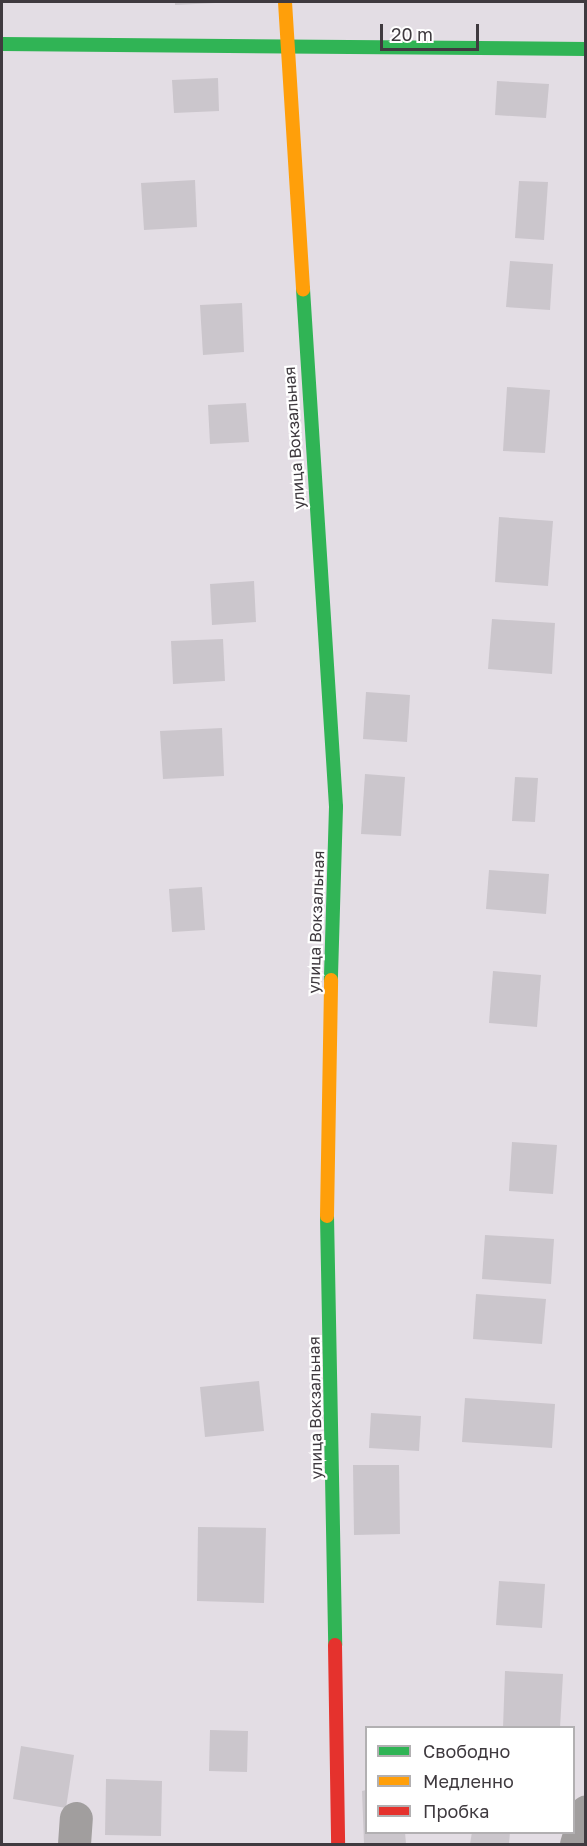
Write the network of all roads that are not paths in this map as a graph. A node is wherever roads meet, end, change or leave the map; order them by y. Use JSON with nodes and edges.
{"nodes":[{"id":1,"x":285,"y":2,"type":"edge"},
{"id":2,"x":2,"y":44,"type":"edge"},
{"id":3,"x":285,"y":47,"type":"junction"},
{"id":4,"x":585,"y":49,"type":"edge"},
{"id":5,"x":585,"y":1811,"type":"edge"},
{"id":6,"x":338,"y":1845,"type":"edge"},
{"id":7,"x":576,"y":1845,"type":"edge"}],
"edges":[{"from":1,"to":3,"type":"street","name":"улица Вокзальная"},
{"from":2,"to":3,"type":"street"},
{"from":3,"to":4,"type":"street"},
{"from":3,"to":6,"type":"street","name":"улица Вокзальная"},
{"from":5,"to":7,"type":"street"}]}
